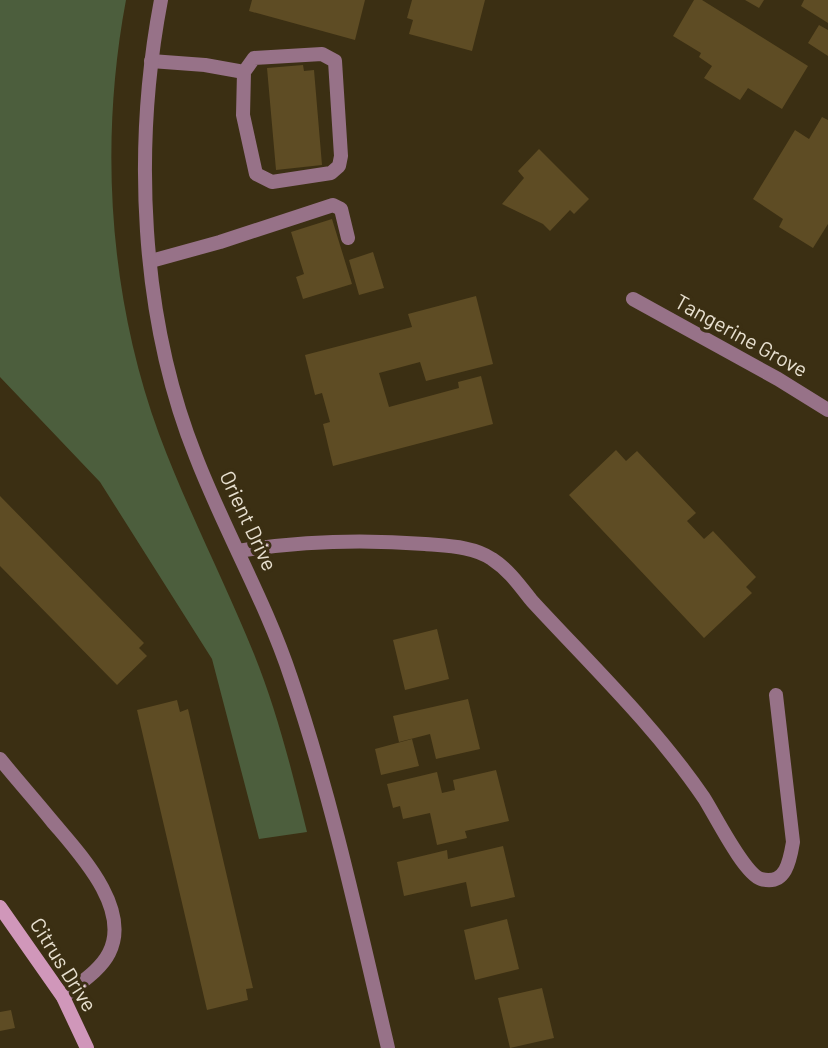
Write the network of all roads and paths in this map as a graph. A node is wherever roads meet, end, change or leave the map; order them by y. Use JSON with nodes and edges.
{"nodes":[{"id":1,"x":161,"y":0,"type":"edge"},
{"id":2,"x":151,"y":61,"type":"junction"},
{"id":3,"x":244,"y":72,"type":"junction"},
{"id":4,"x":348,"y":238,"type":"dead end"},
{"id":5,"x":151,"y":261,"type":"junction"},
{"id":6,"x":633,"y":299,"type":"dead end"},
{"id":7,"x":828,"y":410,"type":"edge"},
{"id":8,"x":238,"y":551,"type":"junction"},
{"id":9,"x":776,"y":695,"type":"dead end"},
{"id":10,"x":0,"y":759,"type":"edge"},
{"id":11,"x":0,"y":907,"type":"edge"},
{"id":12,"x":63,"y":997,"type":"junction"},
{"id":13,"x":87,"y":1048,"type":"edge"},
{"id":14,"x":388,"y":1048,"type":"edge"}],
"edges":[{"from":1,"to":2,"type":"street","name":"Orient Drive"},
{"from":2,"to":3,"type":"street"},
{"from":2,"to":5,"type":"street","name":"Orient Drive"},
{"from":3,"to":3,"type":"street"},
{"from":4,"to":5,"type":"street"},
{"from":5,"to":8,"type":"street","name":"Orient Drive"},
{"from":6,"to":7,"type":"street","name":"Tangerine Grove"},
{"from":8,"to":9,"type":"street"},
{"from":8,"to":14,"type":"street","name":"Orient Drive"},
{"from":10,"to":12,"type":"street"},
{"from":11,"to":12,"type":"street","name":"Citrus Drive"},
{"from":12,"to":13,"type":"street","name":"Citrus Drive"}]}
